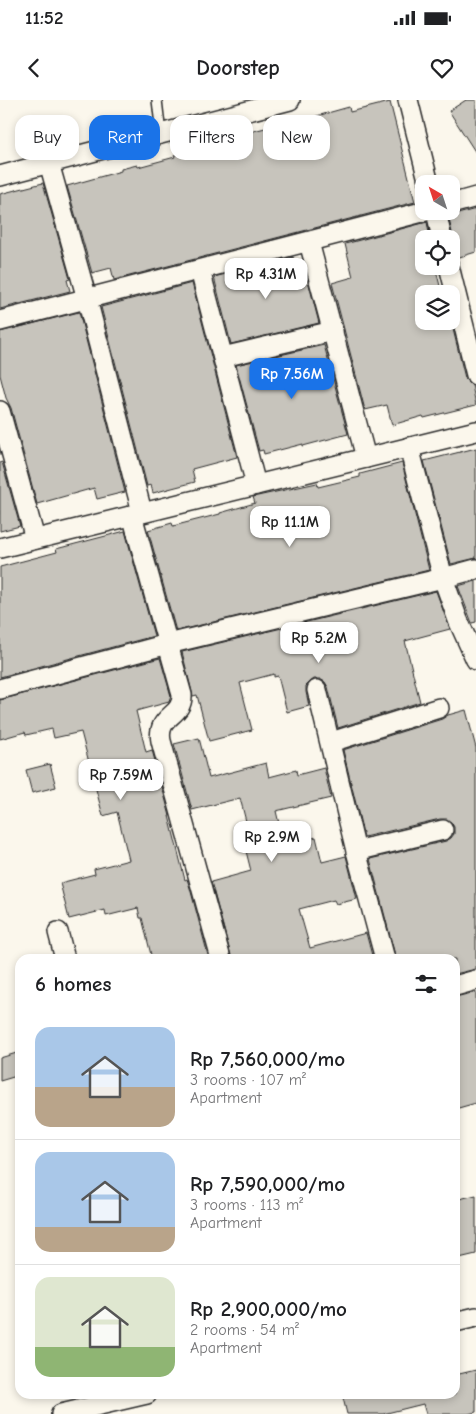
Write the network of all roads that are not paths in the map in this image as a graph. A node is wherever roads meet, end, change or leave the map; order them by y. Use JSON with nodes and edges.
{"nodes":[{"id":1,"x":157,"y":100,"type":"edge"},
{"id":2,"x":290,"y":100,"type":"edge"},
{"id":3,"x":408,"y":100,"type":"edge"},
{"id":4,"x":161,"y":134,"type":"junction"},
{"id":5,"x":49,"y":163,"type":"junction"},
{"id":6,"x":427,"y":175,"type":"edge"},
{"id":7,"x":0,"y":176,"type":"edge"},
{"id":8,"x":476,"y":197,"type":"edge"},
{"id":9,"x":460,"y":201,"type":"edge"},
{"id":10,"x":415,"y":214,"type":"edge"},
{"id":11,"x":309,"y":242,"type":"junction"},
{"id":12,"x":200,"y":270,"type":"junction"},
{"id":13,"x":451,"y":275,"type":"edge"},
{"id":14,"x":87,"y":299,"type":"junction"},
{"id":15,"x":0,"y":321,"type":"edge"},
{"id":16,"x":333,"y":330,"type":"junction"},
{"id":17,"x":222,"y":357,"type":"junction"},
{"id":18,"x":476,"y":375,"type":"edge"},
{"id":19,"x":0,"y":411,"type":"edge"},
{"id":20,"x":476,"y":431,"type":"edge"},
{"id":21,"x":409,"y":447,"type":"junction"},
{"id":22,"x":366,"y":458,"type":"junction"},
{"id":23,"x":256,"y":485,"type":"junction"},
{"id":24,"x":137,"y":514,"type":"junction"},
{"id":25,"x":35,"y":539,"type":"junction"},
{"id":26,"x":0,"y":548,"type":"edge"},
{"id":27,"x":476,"y":569,"type":"edge"},
{"id":28,"x":443,"y":578,"type":"junction"},
{"id":29,"x":168,"y":644,"type":"junction"},
{"id":30,"x":476,"y":660,"type":"edge"},
{"id":31,"x":0,"y":689,"type":"edge"},
{"id":32,"x":317,"y":690,"type":"dead end"},
{"id":33,"x":439,"y":708,"type":"dead end"},
{"id":34,"x":331,"y":742,"type":"junction"},
{"id":35,"x":443,"y":830,"type":"dead end"},
{"id":36,"x":356,"y":851,"type":"junction"},
{"id":37,"x":58,"y":932,"type":"dead end"},
{"id":38,"x":64,"y":954,"type":"edge"},
{"id":39,"x":219,"y":954,"type":"edge"},
{"id":40,"x":384,"y":954,"type":"edge"},
{"id":41,"x":476,"y":980,"type":"edge"},
{"id":42,"x":460,"y":985,"type":"edge"},
{"id":43,"x":476,"y":1317,"type":"edge"},
{"id":44,"x":460,"y":1321,"type":"edge"},
{"id":45,"x":132,"y":1399,"type":"edge"},
{"id":46,"x":99,"y":1410,"type":"edge"},
{"id":47,"x":61,"y":1414,"type":"edge"}],
"edges":[{"from":1,"to":4,"type":"lane"},
{"from":2,"to":4,"type":"street"},
{"from":3,"to":6,"type":"street"},
{"from":4,"to":5,"type":"street"},
{"from":5,"to":7,"type":"street"},
{"from":5,"to":14,"type":"street"},
{"from":8,"to":9,"type":"street"},
{"from":10,"to":11,"type":"street"},
{"from":11,"to":12,"type":"street"},
{"from":11,"to":16,"type":"street"},
{"from":12,"to":14,"type":"street"},
{"from":12,"to":17,"type":"street"},
{"from":13,"to":18,"type":"street"},
{"from":14,"to":15,"type":"street"},
{"from":14,"to":24,"type":"street"},
{"from":16,"to":17,"type":"street"},
{"from":16,"to":22,"type":"street"},
{"from":17,"to":23,"type":"street"},
{"from":19,"to":25,"type":"street"},
{"from":20,"to":21,"type":"street"},
{"from":21,"to":22,"type":"street"},
{"from":21,"to":28,"type":"street"},
{"from":22,"to":23,"type":"street"},
{"from":23,"to":24,"type":"street"},
{"from":24,"to":25,"type":"street"},
{"from":24,"to":29,"type":"street"},
{"from":25,"to":26,"type":"street"},
{"from":27,"to":28,"type":"street"},
{"from":28,"to":29,"type":"street"},
{"from":28,"to":30,"type":"street"},
{"from":29,"to":31,"type":"street"},
{"from":29,"to":39,"type":"street"},
{"from":32,"to":34,"type":"street"},
{"from":33,"to":34,"type":"street"},
{"from":34,"to":36,"type":"street"},
{"from":35,"to":36,"type":"street"},
{"from":36,"to":40,"type":"street"},
{"from":37,"to":38,"type":"street"},
{"from":41,"to":42,"type":"street"},
{"from":43,"to":44,"type":"street"},
{"from":45,"to":46,"type":"street"},
{"from":46,"to":47,"type":"street"}]}
